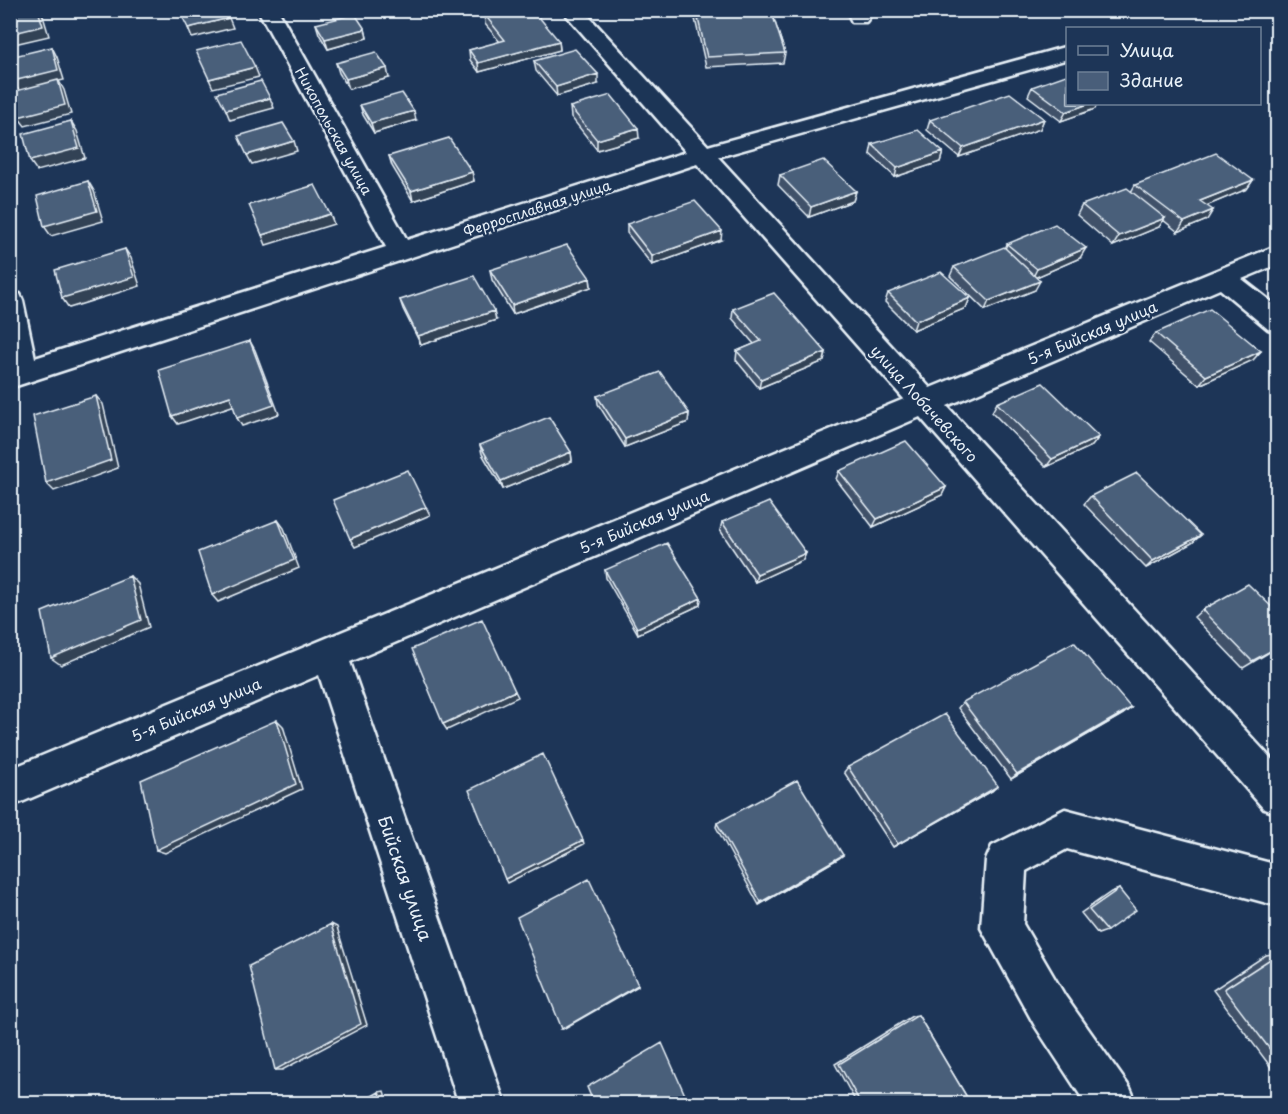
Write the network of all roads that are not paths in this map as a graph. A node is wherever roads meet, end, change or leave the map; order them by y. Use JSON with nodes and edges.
{"nodes":[{"id":1,"x":268,"y":10,"type":"edge"},
{"id":2,"x":572,"y":10,"type":"edge"},
{"id":3,"x":1066,"y":53,"type":"edge"},
{"id":4,"x":701,"y":155,"type":"junction"},
{"id":5,"x":401,"y":252,"type":"junction"},
{"id":6,"x":1278,"y":254,"type":"edge"},
{"id":7,"x":1222,"y":277,"type":"junction"},
{"id":8,"x":10,"y":302,"type":"edge"},
{"id":9,"x":1278,"y":322,"type":"edge"},
{"id":10,"x":17,"y":374,"type":"edge"},
{"id":11,"x":924,"y":402,"type":"junction"},
{"id":12,"x":329,"y":653,"type":"junction"},
{"id":13,"x":10,"y":788,"type":"edge"},
{"id":14,"x":1278,"y":795,"type":"edge"},
{"id":15,"x":1278,"y":886,"type":"edge"},
{"id":16,"x":482,"y":1104,"type":"edge"},
{"id":17,"x":1114,"y":1104,"type":"edge"}],
"edges":[{"from":1,"to":5,"type":"street","name":"Никопольская улица"},
{"from":2,"to":4,"type":"street","name":"улица Лобачевского"},
{"from":3,"to":4,"type":"street","name":"Ферросплавная улица"},
{"from":4,"to":5,"type":"street","name":"Ферросплавная улица"},
{"from":4,"to":11,"type":"street","name":"улица Лобачевского"},
{"from":5,"to":10,"type":"street","name":"Ферросплавная улица"},
{"from":6,"to":7,"type":"street","name":"5-я Бийская улица"},
{"from":7,"to":9,"type":"street"},
{"from":7,"to":11,"type":"street","name":"5-я Бийская улица"},
{"from":8,"to":10,"type":"street"},
{"from":11,"to":12,"type":"street","name":"5-я Бийская улица"},
{"from":11,"to":14,"type":"street","name":"улица Лобачевского"},
{"from":12,"to":13,"type":"street","name":"5-я Бийская улица"},
{"from":12,"to":16,"type":"street","name":"Бийская улица"},
{"from":15,"to":17,"type":"street"}]}
